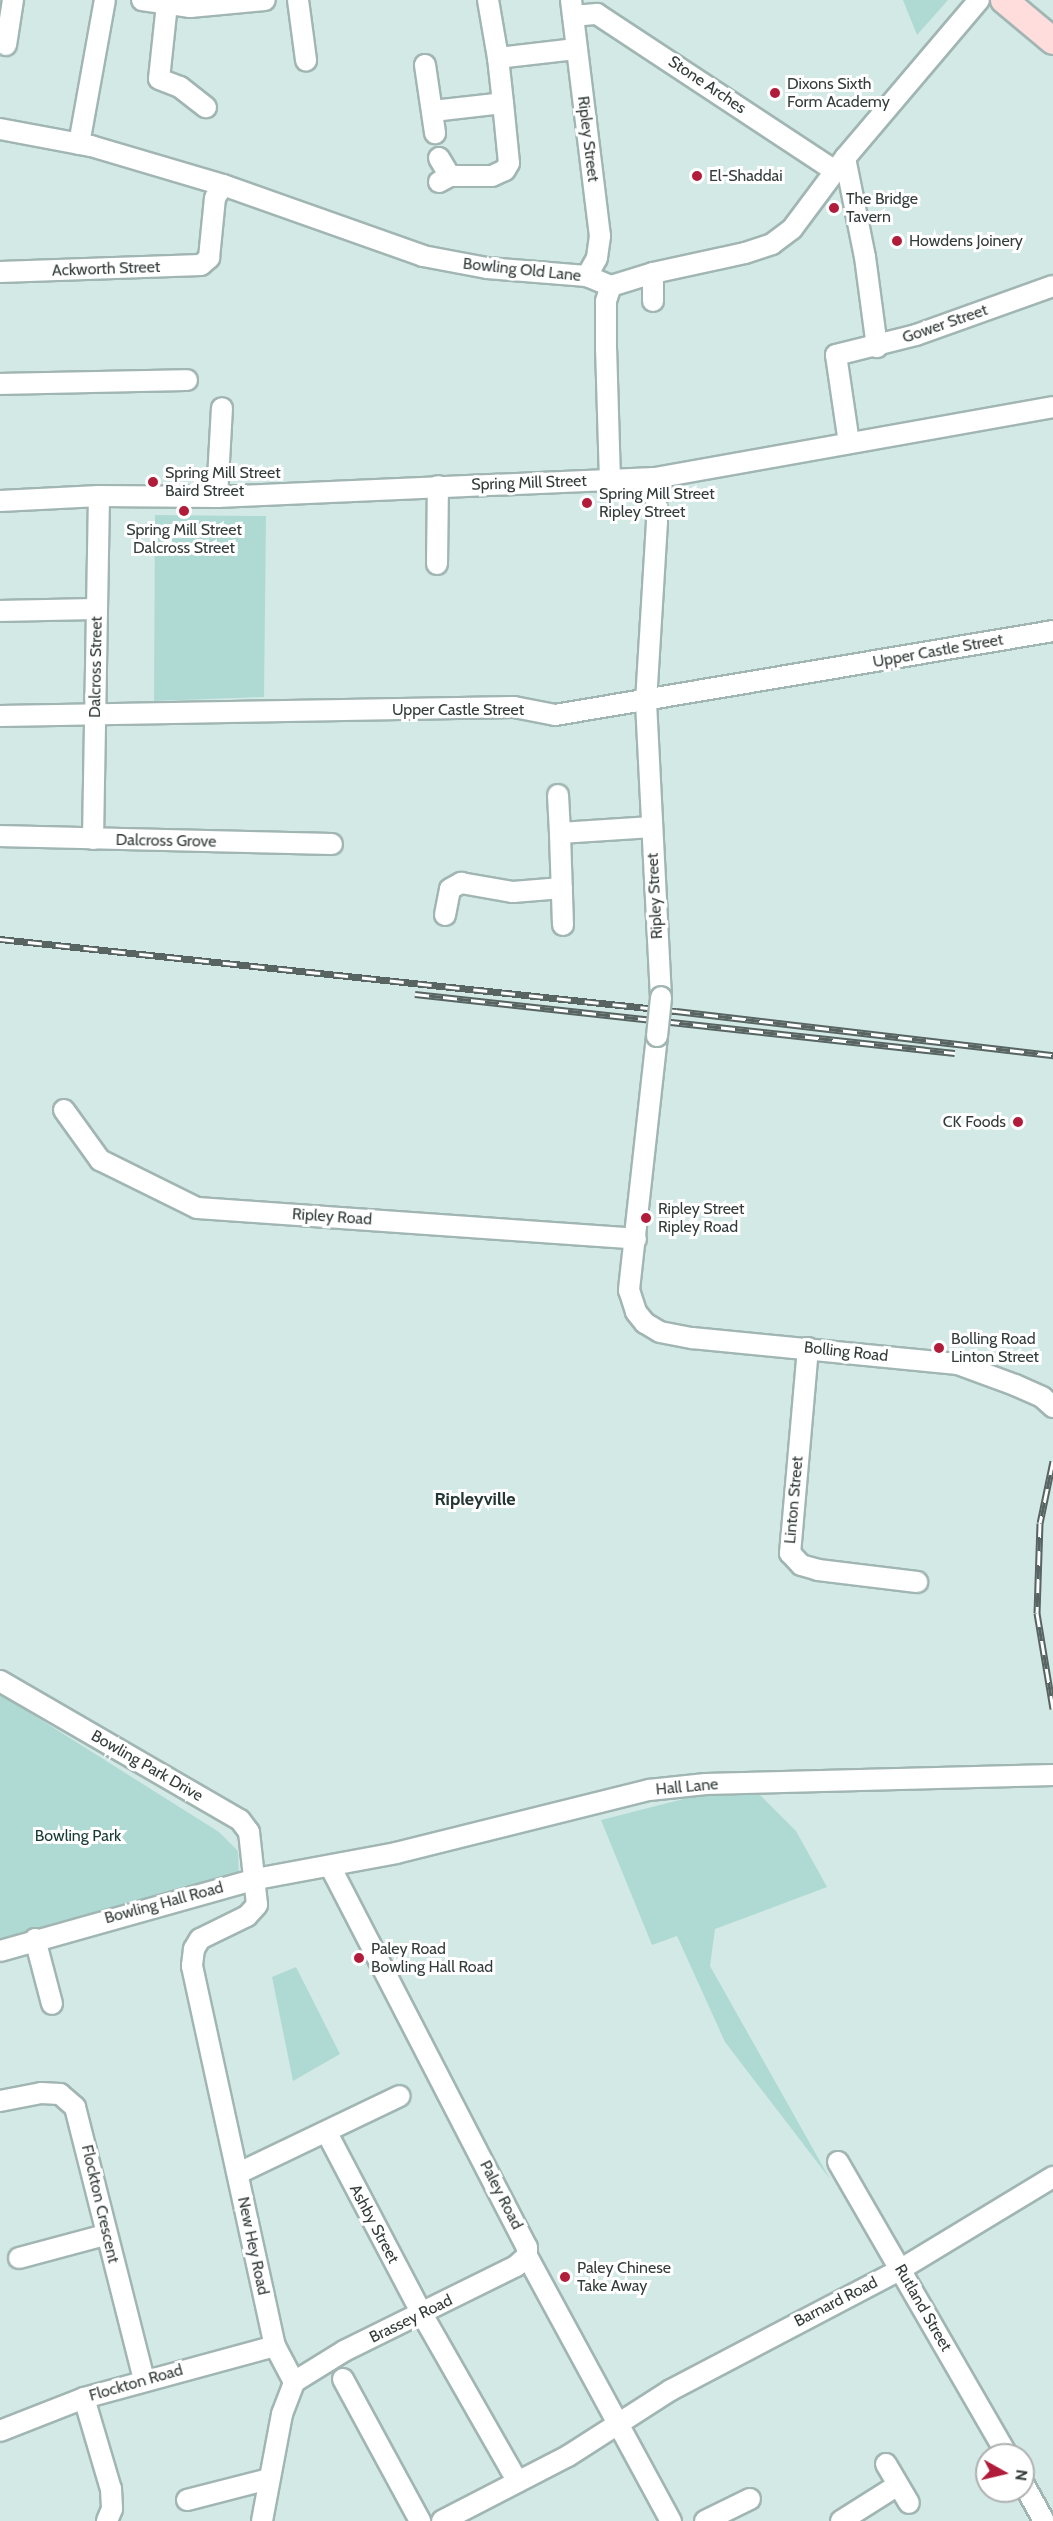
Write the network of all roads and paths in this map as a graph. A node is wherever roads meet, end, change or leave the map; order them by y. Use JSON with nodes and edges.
{"nodes":[{"id":1,"x":13,"y":0,"type":"edge"},
{"id":2,"x":105,"y":0,"type":"edge"},
{"id":3,"x":142,"y":0,"type":"edge"},
{"id":4,"x":259,"y":0,"type":"edge"},
{"id":5,"x":298,"y":0,"type":"edge"},
{"id":6,"x":488,"y":0,"type":"edge"},
{"id":7,"x":979,"y":0,"type":"edge"},
{"id":8,"x":1004,"y":0,"type":"edge"},
{"id":9,"x":1028,"y":0,"type":"edge"},
{"id":10,"x":167,"y":4,"type":"junction"},
{"id":11,"x":572,"y":8,"type":"edge"},
{"id":12,"x":1053,"y":22,"type":"edge"},
{"id":13,"x":1053,"y":41,"type":"edge"},
{"id":14,"x":6,"y":45,"type":"dead end"},
{"id":15,"x":576,"y":49,"type":"junction"},
{"id":16,"x":498,"y":58,"type":"junction"},
{"id":17,"x":306,"y":60,"type":"dead end"},
{"id":18,"x":425,"y":65,"type":"dead end"},
{"id":19,"x":503,"y":103,"type":"junction"},
{"id":20,"x":206,"y":107,"type":"dead end"},
{"id":21,"x":433,"y":111,"type":"junction"},
{"id":22,"x":0,"y":129,"type":"edge"},
{"id":23,"x":435,"y":133,"type":"dead end"},
{"id":24,"x":79,"y":144,"type":"junction"},
{"id":25,"x":439,"y":158,"type":"dead end"},
{"id":26,"x":840,"y":164,"type":"junction"},
{"id":27,"x":223,"y":185,"type":"junction"},
{"id":28,"x":0,"y":272,"type":"edge"},
{"id":29,"x":653,"y":273,"type":"junction"},
{"id":30,"x":588,"y":276,"type":"junction"},
{"id":31,"x":612,"y":286,"type":"junction"},
{"id":32,"x":1053,"y":286,"type":"edge"},
{"id":33,"x":653,"y":301,"type":"dead end"},
{"id":34,"x":878,"y":347,"type":"junction"},
{"id":35,"x":187,"y":380,"type":"dead end"},
{"id":36,"x":0,"y":384,"type":"edge"},
{"id":37,"x":1053,"y":407,"type":"edge"},
{"id":38,"x":222,"y":408,"type":"dead end"},
{"id":39,"x":849,"y":443,"type":"junction"},
{"id":40,"x":655,"y":478,"type":"junction"},
{"id":41,"x":610,"y":481,"type":"junction"},
{"id":42,"x":438,"y":486,"type":"junction"},
{"id":43,"x":99,"y":496,"type":"junction"},
{"id":44,"x":218,"y":497,"type":"junction"},
{"id":45,"x":0,"y":501,"type":"edge"},
{"id":46,"x":437,"y":564,"type":"dead end"},
{"id":47,"x":97,"y":609,"type":"junction"},
{"id":48,"x":0,"y":611,"type":"edge"},
{"id":49,"x":1053,"y":631,"type":"edge"},
{"id":50,"x":646,"y":702,"type":"junction"},
{"id":51,"x":95,"y":715,"type":"junction"},
{"id":52,"x":0,"y":716,"type":"edge"},
{"id":53,"x":558,"y":795,"type":"dead end"},
{"id":54,"x":652,"y":828,"type":"junction"},
{"id":55,"x":560,"y":833,"type":"junction"},
{"id":56,"x":0,"y":836,"type":"edge"},
{"id":57,"x":93,"y":839,"type":"junction"},
{"id":58,"x":332,"y":844,"type":"dead end"},
{"id":59,"x":562,"y":888,"type":"junction"},
{"id":60,"x":445,"y":915,"type":"dead end"},
{"id":61,"x":563,"y":925,"type":"dead end"},
{"id":62,"x":64,"y":1110,"type":"dead end"},
{"id":63,"x":636,"y":1239,"type":"junction"},
{"id":64,"x":636,"y":1312,"type":"joint"},
{"id":65,"x":807,"y":1348,"type":"junction"},
{"id":66,"x":1053,"y":1407,"type":"edge"},
{"id":67,"x":917,"y":1582,"type":"dead end"},
{"id":68,"x":0,"y":1681,"type":"edge"},
{"id":69,"x":1053,"y":1775,"type":"edge"},
{"id":70,"x":331,"y":1868,"type":"junction"},
{"id":71,"x":256,"y":1879,"type":"junction"},
{"id":72,"x":35,"y":1939,"type":"junction"},
{"id":73,"x":0,"y":1951,"type":"edge"},
{"id":74,"x":192,"y":1966,"type":"joint"},
{"id":75,"x":52,"y":2004,"type":"dead end"},
{"id":76,"x":400,"y":2097,"type":"dead end"},
{"id":77,"x":0,"y":2101,"type":"edge"},
{"id":78,"x":327,"y":2133,"type":"junction"},
{"id":79,"x":838,"y":2162,"type":"dead end"},
{"id":80,"x":239,"y":2173,"type":"junction"},
{"id":81,"x":1053,"y":2177,"type":"edge"},
{"id":82,"x":105,"y":2235,"type":"junction"},
{"id":83,"x":527,"y":2256,"type":"junction"},
{"id":84,"x":20,"y":2258,"type":"dead end"},
{"id":85,"x":901,"y":2269,"type":"junction"},
{"id":86,"x":422,"y":2314,"type":"junction"},
{"id":87,"x":275,"y":2346,"type":"junction"},
{"id":88,"x":144,"y":2379,"type":"junction"},
{"id":89,"x":343,"y":2379,"type":"dead end"},
{"id":90,"x":294,"y":2382,"type":"junction"},
{"id":91,"x":84,"y":2398,"type":"junction"},
{"id":92,"x":618,"y":2424,"type":"junction"},
{"id":93,"x":0,"y":2431,"type":"edge"},
{"id":94,"x":1000,"y":2443,"type":"edge"},
{"id":95,"x":886,"y":2464,"type":"dead end"},
{"id":96,"x":268,"y":2479,"type":"junction"},
{"id":97,"x":518,"y":2482,"type":"junction"},
{"id":98,"x":898,"y":2485,"type":"junction"},
{"id":99,"x":750,"y":2499,"type":"dead end"},
{"id":100,"x":187,"y":2500,"type":"dead end"},
{"id":101,"x":909,"y":2503,"type":"dead end"},
{"id":102,"x":1034,"y":2503,"type":"edge"},
{"id":103,"x":107,"y":2521,"type":"edge"},
{"id":104,"x":261,"y":2521,"type":"edge"},
{"id":105,"x":420,"y":2521,"type":"edge"},
{"id":106,"x":442,"y":2521,"type":"edge"},
{"id":107,"x":671,"y":2521,"type":"edge"},
{"id":108,"x":705,"y":2521,"type":"edge"},
{"id":109,"x":841,"y":2521,"type":"edge"},
{"id":110,"x":1044,"y":2521,"type":"edge"}],
"edges":[{"from":1,"to":14,"type":"street"},
{"from":2,"to":24,"type":"street"},
{"from":3,"to":10,"type":"street"},
{"from":4,"to":10,"type":"street"},
{"from":5,"to":17,"type":"street"},
{"from":6,"to":16,"type":"street"},
{"from":7,"to":26,"type":"street"},
{"from":8,"to":13,"type":"main road"},
{"from":9,"to":12,"type":"main road"},
{"from":10,"to":20,"type":"street"},
{"from":11,"to":15,"type":"street","name":"Ripley Street"},
{"from":11,"to":26,"type":"street","name":"Stone Arches"},
{"from":15,"to":16,"type":"street"},
{"from":15,"to":30,"type":"street","name":"Ripley Street"},
{"from":16,"to":19,"type":"street"},
{"from":18,"to":21,"type":"street"},
{"from":19,"to":21,"type":"street"},
{"from":19,"to":25,"type":"street"},
{"from":21,"to":23,"type":"street"},
{"from":22,"to":24,"type":"street","name":"Bowling Old Lane"},
{"from":24,"to":27,"type":"street","name":"Bowling Old Lane"},
{"from":26,"to":29,"type":"street"},
{"from":26,"to":34,"type":"street"},
{"from":27,"to":28,"type":"street","name":"Ackworth Street"},
{"from":27,"to":30,"type":"street","name":"Bowling Old Lane"},
{"from":29,"to":31,"type":"street"},
{"from":29,"to":33,"type":"street"},
{"from":30,"to":31,"type":"street","name":"Bowling Old Lane"},
{"from":31,"to":41,"type":"street"},
{"from":32,"to":34,"type":"street","name":"Gower Street"},
{"from":34,"to":39,"type":"street","name":"Gower Street"},
{"from":35,"to":36,"type":"street"},
{"from":37,"to":39,"type":"street","name":"Spring Mill Street"},
{"from":38,"to":44,"type":"street"},
{"from":39,"to":40,"type":"street","name":"Spring Mill Street"},
{"from":40,"to":41,"type":"street","name":"Spring Mill Street"},
{"from":40,"to":50,"type":"street","name":"Ripley Street"},
{"from":41,"to":42,"type":"street","name":"Spring Mill Street"},
{"from":42,"to":44,"type":"street","name":"Spring Mill Street"},
{"from":42,"to":46,"type":"street"},
{"from":43,"to":44,"type":"street","name":"Spring Mill Street"},
{"from":43,"to":45,"type":"street","name":"Spring Mill Street"},
{"from":43,"to":47,"type":"street","name":"Dalcross Street"},
{"from":47,"to":48,"type":"street"},
{"from":47,"to":51,"type":"street","name":"Dalcross Street"},
{"from":49,"to":50,"type":"street","name":"Upper Castle Street"},
{"from":50,"to":51,"type":"street","name":"Upper Castle Street"},
{"from":50,"to":54,"type":"street","name":"Ripley Street"},
{"from":51,"to":52,"type":"street","name":"Upper Castle Street"},
{"from":51,"to":57,"type":"street","name":"Dalcross Street"},
{"from":53,"to":55,"type":"street"},
{"from":54,"to":55,"type":"street"},
{"from":54,"to":63,"type":"street","name":"Ripley Street","bridge":true},
{"from":55,"to":59,"type":"street"},
{"from":56,"to":57,"type":"street","name":"Dalcross Grove"},
{"from":57,"to":58,"type":"street","name":"Dalcross Grove"},
{"from":59,"to":60,"type":"street"},
{"from":59,"to":61,"type":"street"},
{"from":62,"to":63,"type":"street","name":"Ripley Road"},
{"from":63,"to":64,"type":"street","name":"Ripley Street"},
{"from":64,"to":65,"type":"street","name":"Bolling Road"},
{"from":65,"to":66,"type":"street","name":"Bolling Road"},
{"from":65,"to":67,"type":"street","name":"Linton Street"},
{"from":68,"to":71,"type":"street","name":"Bowling Park Drive"},
{"from":69,"to":70,"type":"street","name":"Hall Lane"},
{"from":70,"to":71,"type":"street","name":"Bowling Hall Road"},
{"from":70,"to":83,"type":"street","name":"Paley Road"},
{"from":71,"to":72,"type":"street","name":"Bowling Hall Road"},
{"from":71,"to":74,"type":"street","name":"Bowling Park Drive"},
{"from":72,"to":73,"type":"street","name":"Bowling Hall Road"},
{"from":72,"to":75,"type":"street"},
{"from":74,"to":80,"type":"street","name":"New Hey Road"},
{"from":76,"to":78,"type":"street"},
{"from":77,"to":82,"type":"street","name":"Flockton Crescent"},
{"from":78,"to":80,"type":"street"},
{"from":78,"to":86,"type":"street","name":"Ashby Street"},
{"from":79,"to":85,"type":"street","name":"Rutland Street"},
{"from":80,"to":87,"type":"street","name":"New Hey Road"},
{"from":81,"to":85,"type":"street","name":"Barnard Road"},
{"from":82,"to":84,"type":"street"},
{"from":82,"to":88,"type":"street","name":"Flockton Crescent"},
{"from":83,"to":86,"type":"street","name":"Brassey Road"},
{"from":83,"to":92,"type":"street","name":"Paley Road"},
{"from":85,"to":92,"type":"street","name":"Barnard Road"},
{"from":85,"to":94,"type":"street","name":"Rutland Street"},
{"from":86,"to":90,"type":"street","name":"Brassey Road"},
{"from":86,"to":97,"type":"street","name":"Ashby Street"},
{"from":87,"to":88,"type":"street","name":"Flockton Road"},
{"from":87,"to":90,"type":"street","name":"New Hey Road"},
{"from":88,"to":91,"type":"street","name":"Flockton Road"},
{"from":89,"to":105,"type":"street"},
{"from":90,"to":96,"type":"street"},
{"from":91,"to":93,"type":"street","name":"Flockton Road"},
{"from":91,"to":103,"type":"street"},
{"from":92,"to":97,"type":"street","name":"Barnard Road"},
{"from":92,"to":107,"type":"street","name":"Paley Road"},
{"from":95,"to":98,"type":"street"},
{"from":96,"to":100,"type":"street"},
{"from":96,"to":104,"type":"street"},
{"from":97,"to":106,"type":"street","name":"Barnard Road"},
{"from":98,"to":101,"type":"street"},
{"from":98,"to":109,"type":"street"},
{"from":99,"to":108,"type":"street"},
{"from":102,"to":110,"type":"street"}]}
